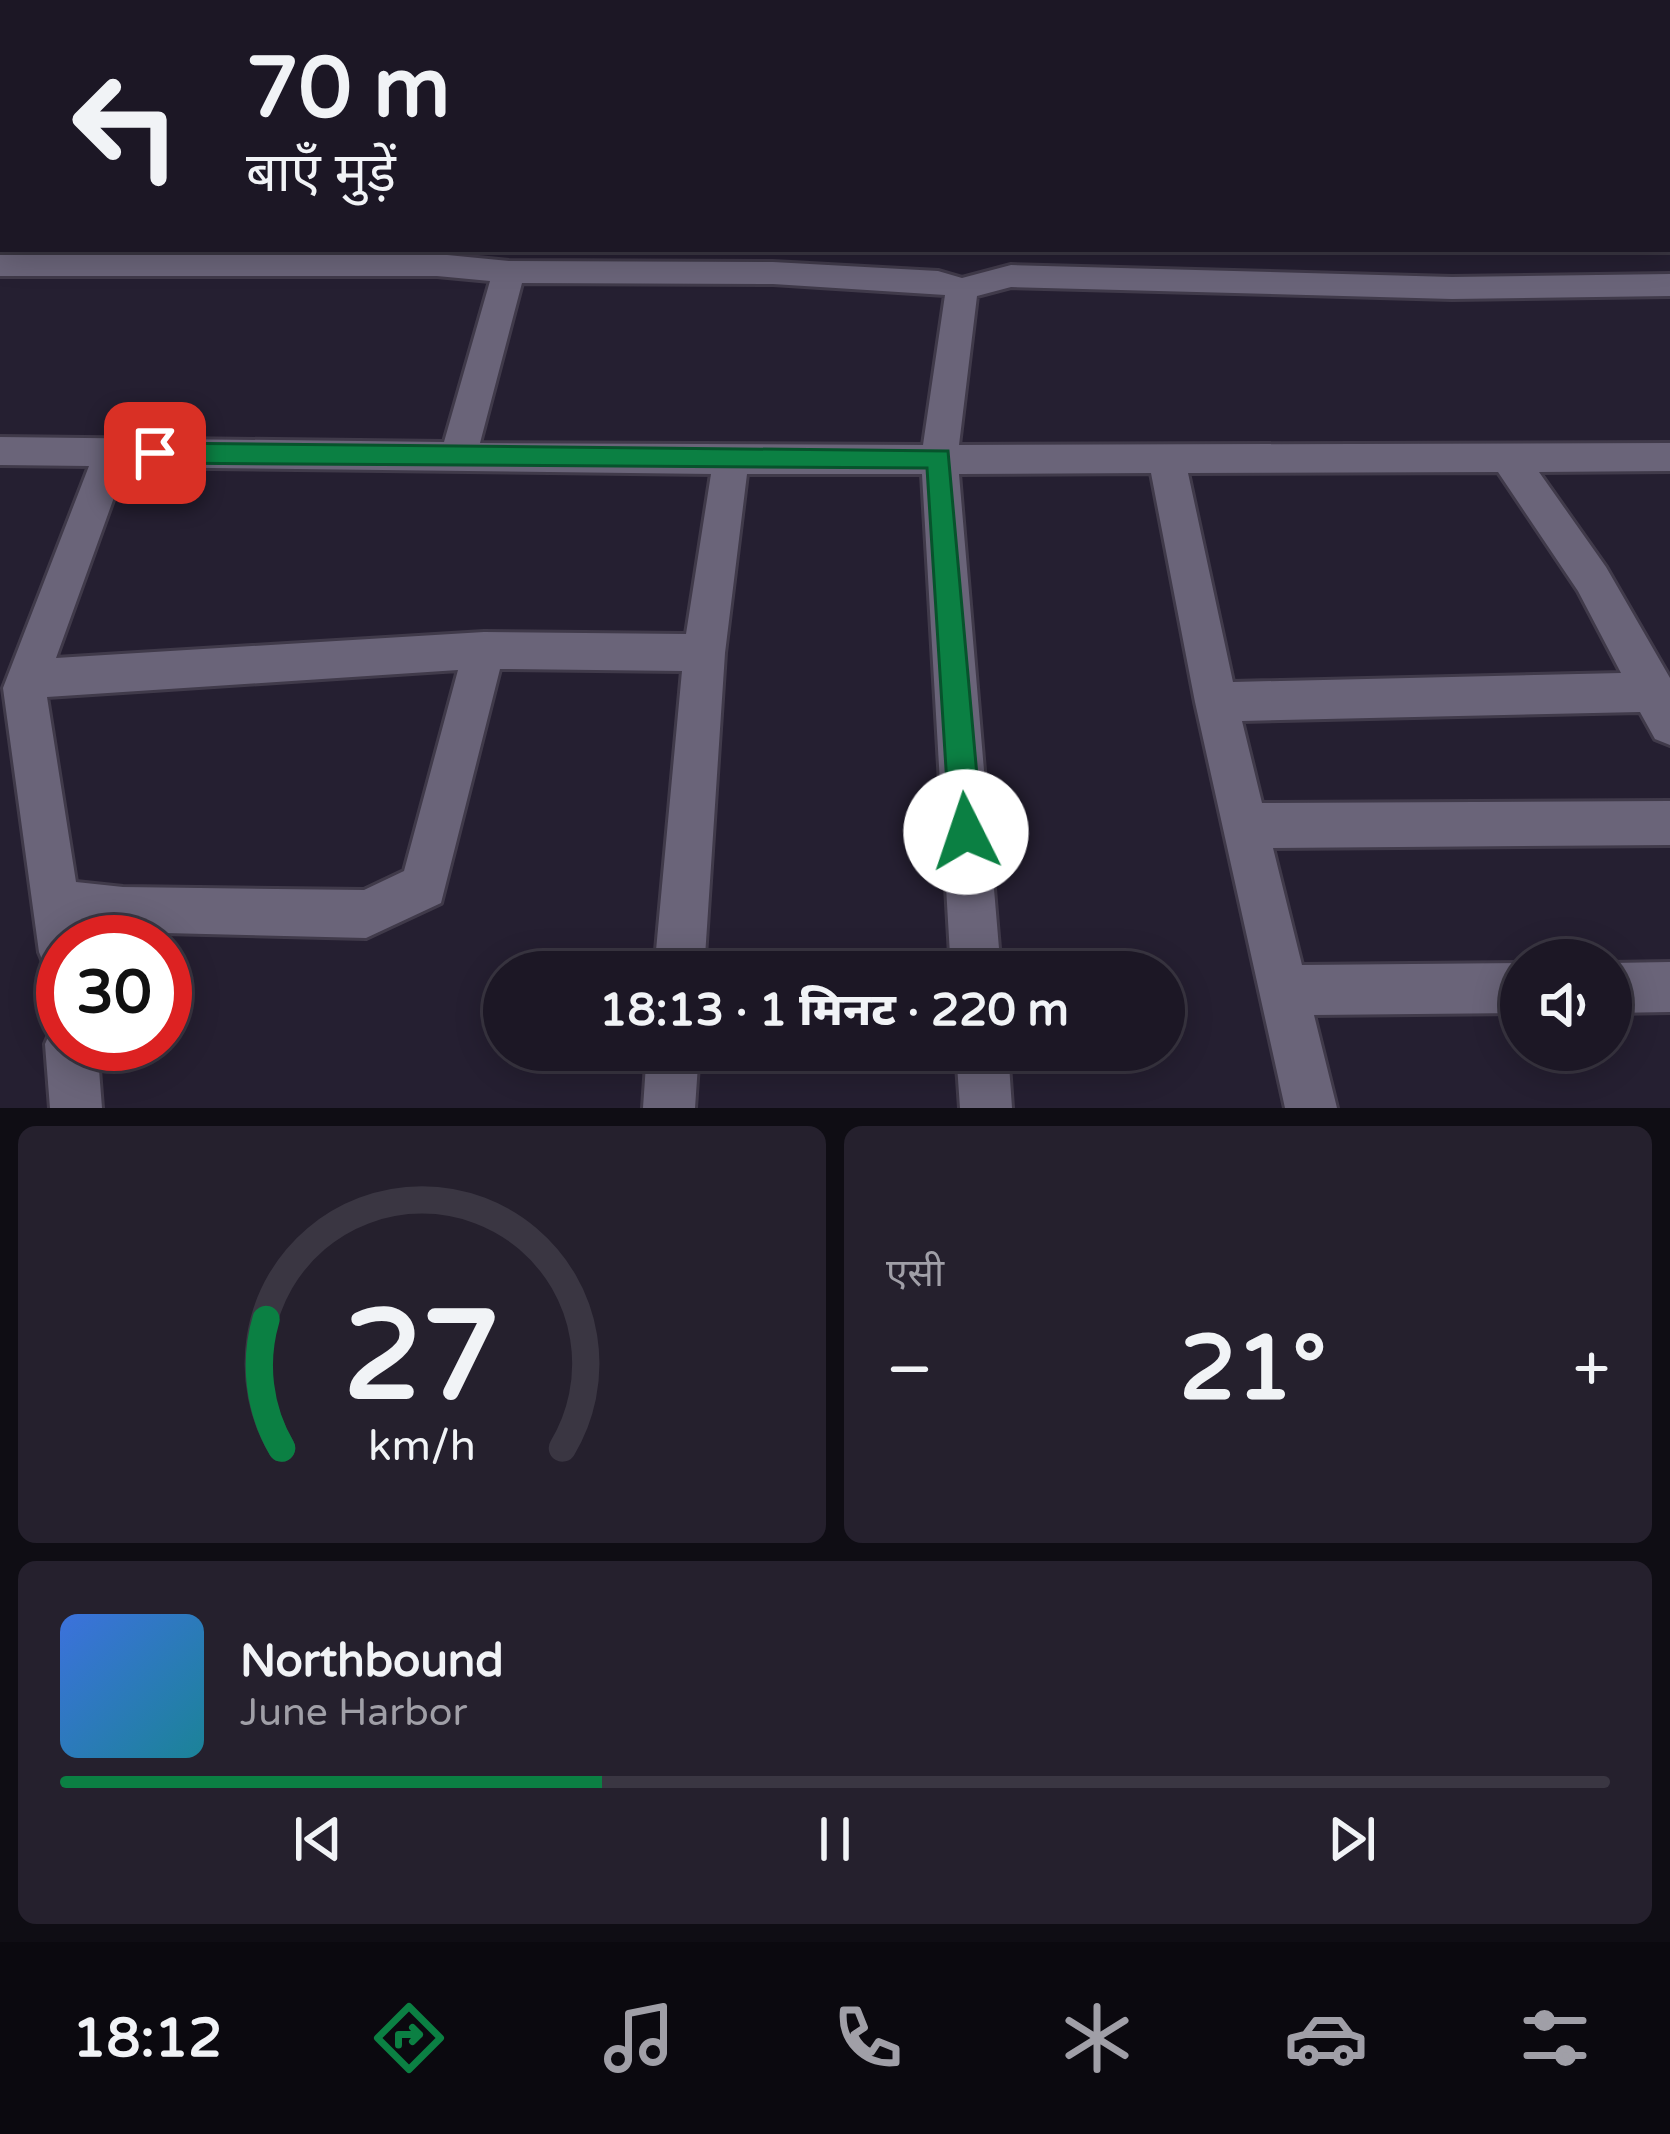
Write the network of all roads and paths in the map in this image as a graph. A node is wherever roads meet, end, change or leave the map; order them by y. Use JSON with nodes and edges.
{"nodes":[{"id":1,"x":220,"y":257,"type":"edge"},
{"id":2,"x":440,"y":257,"type":"edge"},
{"id":3,"x":773,"y":261,"type":"edge"},
{"id":4,"x":1009,"y":262,"type":"edge"},
{"id":5,"x":0,"y":265,"type":"edge"},
{"id":6,"x":509,"y":272,"type":"junction"},
{"id":7,"x":1670,"y":284,"type":"edge"},
{"id":8,"x":962,"y":289,"type":"junction"},
{"id":9,"x":0,"y":451,"type":"edge"},
{"id":10,"x":112,"y":453,"type":"junction"},
{"id":11,"x":459,"y":453,"type":"junction"},
{"id":12,"x":1670,"y":457,"type":"edge"},
{"id":13,"x":939,"y":458,"type":"junction"},
{"id":14,"x":1167,"y":459,"type":"junction"},
{"id":15,"x":730,"y":460,"type":"junction"},
{"id":16,"x":1510,"y":460,"type":"junction"},
{"id":17,"x":484,"y":650,"type":"junction"},
{"id":18,"x":704,"y":652,"type":"junction"},
{"id":19,"x":27,"y":679,"type":"junction"},
{"id":20,"x":1216,"y":702,"type":"junction"},
{"id":21,"x":1662,"y":709,"type":"edge"},
{"id":22,"x":1670,"y":823,"type":"edge"},
{"id":23,"x":1246,"y":826,"type":"junction"},
{"id":24,"x":59,"y":904,"type":"junction"},
{"id":25,"x":60,"y":915,"type":"edge"},
{"id":26,"x":681,"y":951,"type":"edge"},
{"id":27,"x":974,"y":951,"type":"edge"},
{"id":28,"x":1670,"y":987,"type":"edge"},
{"id":29,"x":1500,"y":988,"type":"edge"},
{"id":30,"x":1632,"y":988,"type":"edge"},
{"id":31,"x":1284,"y":990,"type":"junction"},
{"id":32,"x":73,"y":1071,"type":"edge"},
{"id":33,"x":672,"y":1071,"type":"edge"},
{"id":34,"x":983,"y":1071,"type":"edge"},
{"id":35,"x":76,"y":1108,"type":"edge"},
{"id":36,"x":669,"y":1108,"type":"edge"},
{"id":37,"x":986,"y":1108,"type":"edge"},
{"id":38,"x":1311,"y":1108,"type":"edge"}],
"edges":[{"from":1,"to":2,"type":"street"},
{"from":1,"to":5,"type":"street"},
{"from":2,"to":6,"type":"street"},
{"from":3,"to":6,"type":"street"},
{"from":3,"to":8,"type":"street"},
{"from":4,"to":7,"type":"street"},
{"from":4,"to":8,"type":"street"},
{"from":6,"to":11,"type":"street"},
{"from":8,"to":13,"type":"street"},
{"from":9,"to":10,"type":"street"},
{"from":10,"to":11,"type":"street"},
{"from":10,"to":19,"type":"street"},
{"from":11,"to":15,"type":"street"},
{"from":12,"to":16,"type":"street"},
{"from":13,"to":14,"type":"street"},
{"from":13,"to":15,"type":"street"},
{"from":13,"to":27,"type":"street"},
{"from":14,"to":16,"type":"street"},
{"from":14,"to":20,"type":"street"},
{"from":15,"to":18,"type":"street"},
{"from":16,"to":21,"type":"street"},
{"from":17,"to":18,"type":"street"},
{"from":17,"to":19,"type":"street"},
{"from":17,"to":24,"type":"street"},
{"from":18,"to":26,"type":"street"},
{"from":19,"to":24,"type":"street"},
{"from":20,"to":21,"type":"street"},
{"from":20,"to":23,"type":"street"},
{"from":22,"to":23,"type":"street"},
{"from":23,"to":31,"type":"street"},
{"from":24,"to":25,"type":"street"},
{"from":28,"to":30,"type":"street"},
{"from":29,"to":31,"type":"street"},
{"from":31,"to":38,"type":"street"},
{"from":32,"to":35,"type":"street"},
{"from":33,"to":36,"type":"street"},
{"from":34,"to":37,"type":"street"}]}
